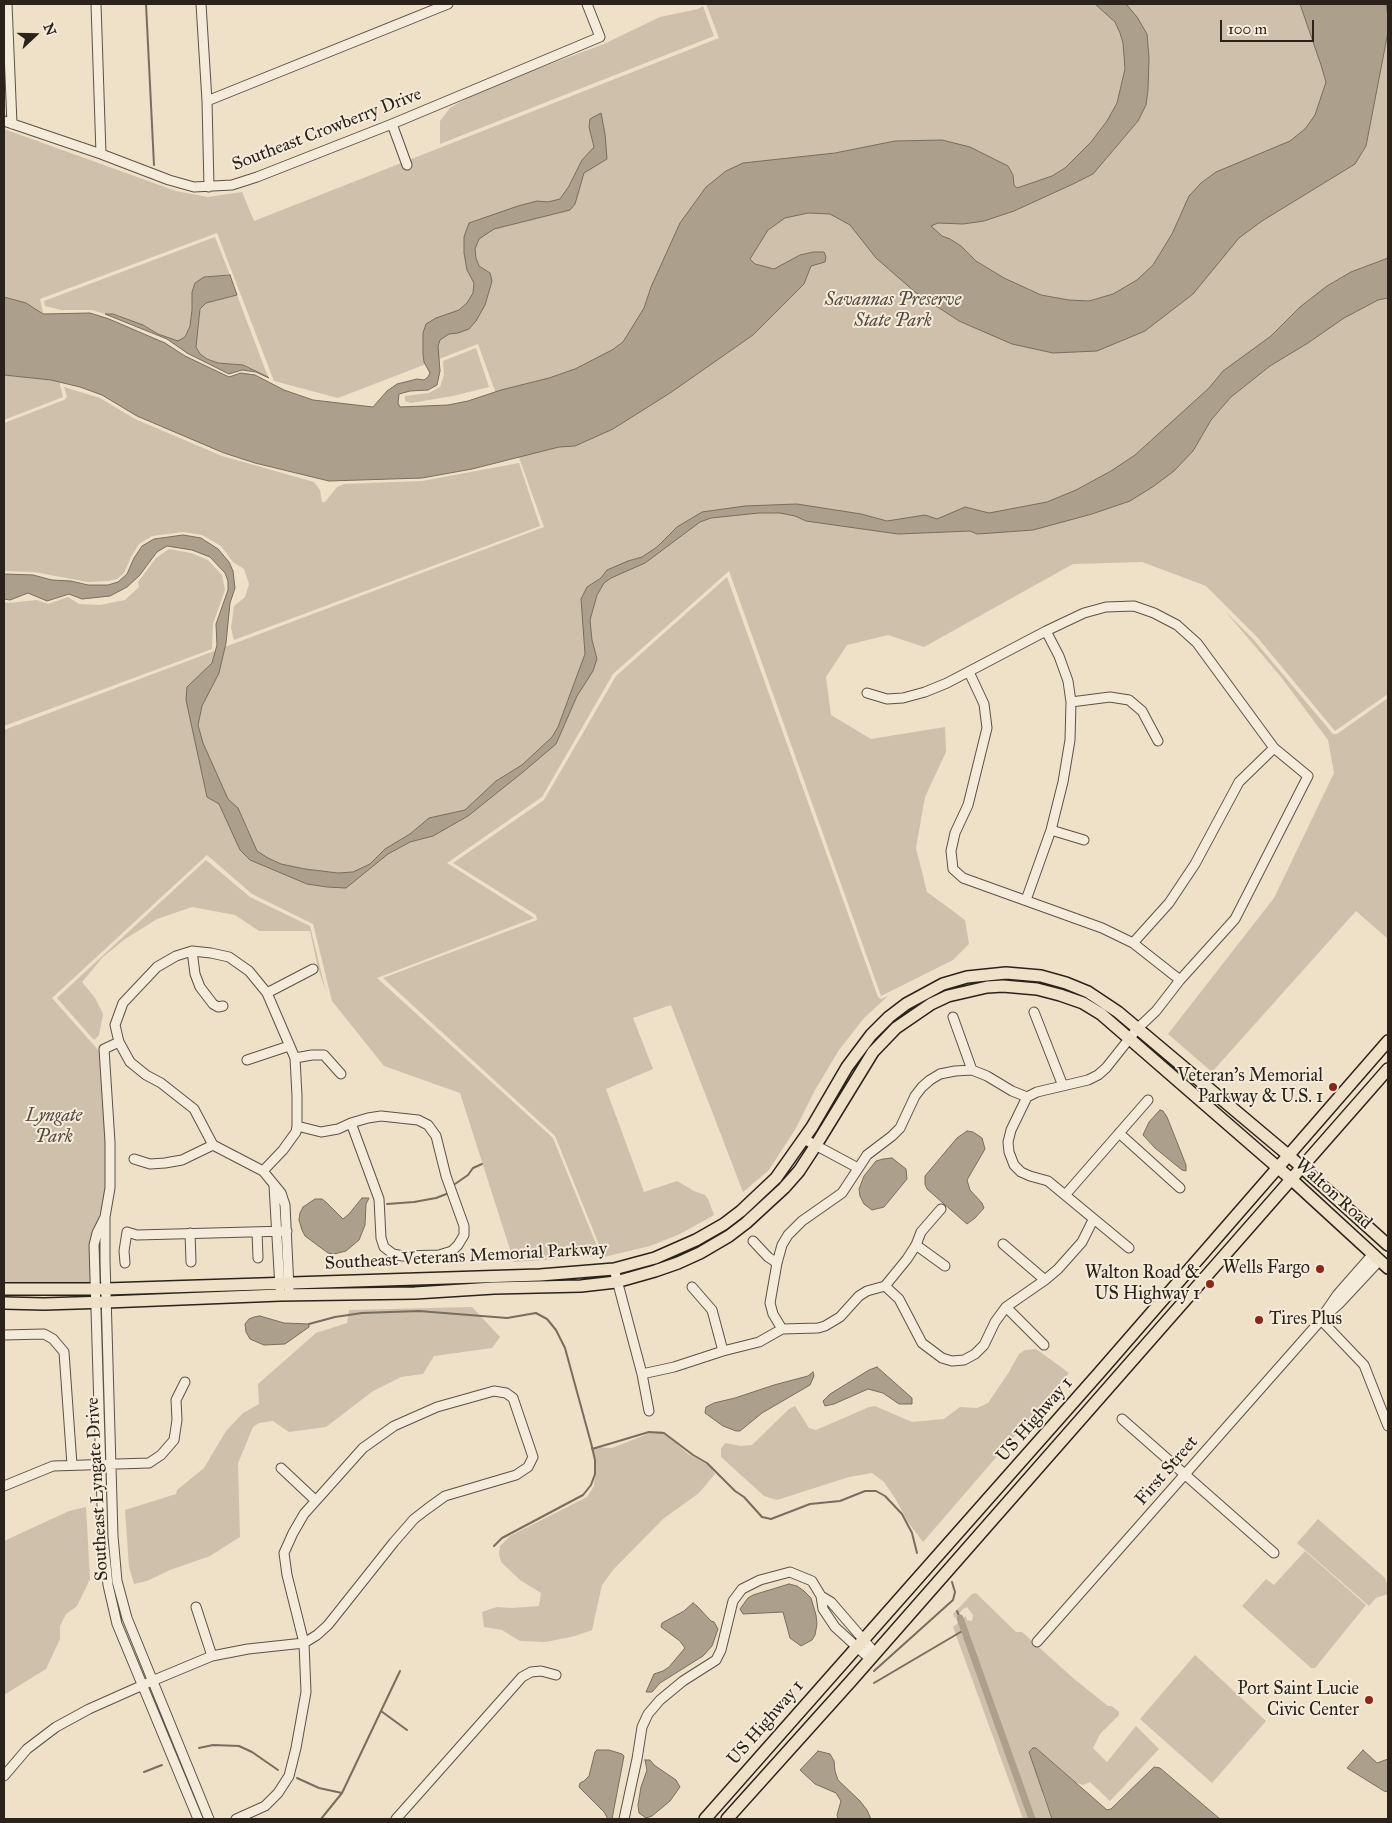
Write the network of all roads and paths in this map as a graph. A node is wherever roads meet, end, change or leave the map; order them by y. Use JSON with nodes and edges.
{"nodes":[{"id":1,"x":7,"y":4,"type":"edge"},
{"id":2,"x":96,"y":4,"type":"edge"},
{"id":3,"x":202,"y":4,"type":"edge"},
{"id":4,"x":448,"y":4,"type":"edge"},
{"id":5,"x":587,"y":4,"type":"edge"},
{"id":6,"x":207,"y":101,"type":"junction"},
{"id":7,"x":8,"y":123,"type":"edge"},
{"id":8,"x":392,"y":124,"type":"junction"},
{"id":9,"x":101,"y":154,"type":"junction"},
{"id":10,"x":407,"y":165,"type":"dead end"},
{"id":11,"x":209,"y":187,"type":"junction"},
{"id":12,"x":1046,"y":631,"type":"junction"},
{"id":13,"x":969,"y":672,"type":"junction"},
{"id":14,"x":867,"y":693,"type":"dead end"},
{"id":15,"x":1071,"y":702,"type":"junction"},
{"id":16,"x":1158,"y":741,"type":"dead end"},
{"id":17,"x":1274,"y":748,"type":"junction"},
{"id":18,"x":1051,"y":830,"type":"junction"},
{"id":19,"x":1084,"y":840,"type":"dead end"},
{"id":20,"x":1026,"y":900,"type":"junction"},
{"id":21,"x":1133,"y":943,"type":"junction"},
{"id":22,"x":192,"y":951,"type":"junction"},
{"id":23,"x":313,"y":969,"type":"dead end"},
{"id":24,"x":1180,"y":980,"type":"junction"},
{"id":25,"x":267,"y":993,"type":"junction"},
{"id":26,"x":223,"y":1006,"type":"dead end"},
{"id":27,"x":1034,"y":1012,"type":"dead end"},
{"id":28,"x":953,"y":1018,"type":"dead end"},
{"id":29,"x":1137,"y":1029,"type":"junction"},
{"id":30,"x":1130,"y":1040,"type":"junction"},
{"id":31,"x":1388,"y":1041,"type":"edge"},
{"id":32,"x":119,"y":1042,"type":"junction"},
{"id":33,"x":289,"y":1046,"type":"junction"},
{"id":34,"x":295,"y":1058,"type":"junction"},
{"id":35,"x":246,"y":1060,"type":"dead end"},
{"id":36,"x":1388,"y":1069,"type":"edge"},
{"id":37,"x":972,"y":1070,"type":"junction"},
{"id":38,"x":341,"y":1074,"type":"dead end"},
{"id":39,"x":1063,"y":1086,"type":"junction"},
{"id":40,"x":1027,"y":1097,"type":"junction"},
{"id":41,"x":1148,"y":1100,"type":"dead end"},
{"id":42,"x":351,"y":1124,"type":"junction"},
{"id":43,"x":298,"y":1126,"type":"junction"},
{"id":44,"x":1119,"y":1133,"type":"junction"},
{"id":45,"x":804,"y":1139,"type":"junction"},
{"id":46,"x":214,"y":1145,"type":"junction"},
{"id":47,"x":816,"y":1145,"type":"junction"},
{"id":48,"x":1288,"y":1156,"type":"junction"},
{"id":49,"x":134,"y":1159,"type":"dead end"},
{"id":50,"x":858,"y":1168,"type":"junction"},
{"id":51,"x":1277,"y":1168,"type":"junction"},
{"id":52,"x":1301,"y":1168,"type":"junction"},
{"id":53,"x":263,"y":1171,"type":"junction"},
{"id":54,"x":1291,"y":1179,"type":"junction"},
{"id":55,"x":1180,"y":1188,"type":"dead end"},
{"id":56,"x":1066,"y":1194,"type":"junction"},
{"id":57,"x":941,"y":1209,"type":"dead end"},
{"id":58,"x":1093,"y":1220,"type":"junction"},
{"id":59,"x":282,"y":1231,"type":"junction"},
{"id":60,"x":257,"y":1232,"type":"junction"},
{"id":61,"x":190,"y":1233,"type":"junction"},
{"id":62,"x":753,"y":1241,"type":"dead end"},
{"id":63,"x":1003,"y":1244,"type":"dead end"},
{"id":64,"x":916,"y":1245,"type":"junction"},
{"id":65,"x":1388,"y":1246,"type":"edge"},
{"id":66,"x":1129,"y":1248,"type":"dead end"},
{"id":67,"x":258,"y":1258,"type":"dead end"},
{"id":68,"x":1380,"y":1260,"type":"edge"},
{"id":69,"x":191,"y":1262,"type":"dead end"},
{"id":70,"x":125,"y":1263,"type":"dead end"},
{"id":71,"x":777,"y":1263,"type":"junction"},
{"id":72,"x":945,"y":1266,"type":"dead end"},
{"id":73,"x":614,"y":1269,"type":"junction"},
{"id":74,"x":1045,"y":1280,"type":"junction"},
{"id":75,"x":284,"y":1282,"type":"junction"},
{"id":76,"x":616,"y":1282,"type":"junction"},
{"id":77,"x":885,"y":1286,"type":"junction"},
{"id":78,"x":692,"y":1288,"type":"dead end"},
{"id":79,"x":4,"y":1289,"type":"edge"},
{"id":80,"x":101,"y":1289,"type":"junction"},
{"id":81,"x":285,"y":1295,"type":"junction"},
{"id":82,"x":101,"y":1302,"type":"junction"},
{"id":83,"x":4,"y":1303,"type":"edge"},
{"id":84,"x":1006,"y":1307,"type":"junction"},
{"id":85,"x":1321,"y":1320,"type":"junction"},
{"id":86,"x":782,"y":1329,"type":"junction"},
{"id":87,"x":4,"y":1335,"type":"edge"},
{"id":88,"x":1044,"y":1345,"type":"dead end"},
{"id":89,"x":724,"y":1351,"type":"junction"},
{"id":90,"x":1100,"y":1372,"type":"junction"},
{"id":91,"x":642,"y":1374,"type":"junction"},
{"id":92,"x":185,"y":1382,"type":"dead end"},
{"id":93,"x":1096,"y":1402,"type":"junction"},
{"id":94,"x":649,"y":1411,"type":"dead end"},
{"id":95,"x":1122,"y":1419,"type":"dead end"},
{"id":96,"x":1388,"y":1426,"type":"edge"},
{"id":97,"x":72,"y":1464,"type":"junction"},
{"id":98,"x":100,"y":1464,"type":"junction"},
{"id":99,"x":111,"y":1464,"type":"junction"},
{"id":100,"x":281,"y":1468,"type":"dead end"},
{"id":101,"x":1186,"y":1475,"type":"junction"},
{"id":102,"x":4,"y":1486,"type":"edge"},
{"id":103,"x":315,"y":1500,"type":"junction"},
{"id":104,"x":1274,"y":1553,"type":"dead end"},
{"id":105,"x":196,"y":1607,"type":"dead end"},
{"id":106,"x":304,"y":1642,"type":"junction"},
{"id":107,"x":1037,"y":1642,"type":"dead end"},
{"id":108,"x":860,"y":1643,"type":"junction"},
{"id":109,"x":212,"y":1656,"type":"junction"},
{"id":110,"x":872,"y":1656,"type":"junction"},
{"id":111,"x":556,"y":1675,"type":"dead end"},
{"id":112,"x":152,"y":1680,"type":"junction"},
{"id":113,"x":142,"y":1685,"type":"junction"},
{"id":114,"x":4,"y":1776,"type":"edge"},
{"id":115,"x":198,"y":1819,"type":"edge"},
{"id":116,"x":209,"y":1819,"type":"edge"},
{"id":117,"x":236,"y":1819,"type":"edge"},
{"id":118,"x":396,"y":1819,"type":"edge"},
{"id":119,"x":624,"y":1819,"type":"edge"},
{"id":120,"x":705,"y":1819,"type":"edge"},
{"id":121,"x":727,"y":1819,"type":"edge"}],
"edges":[{"from":1,"to":7,"type":"street"},
{"from":2,"to":9,"type":"street"},
{"from":3,"to":6,"type":"street"},
{"from":4,"to":6,"type":"street"},
{"from":5,"to":8,"type":"street","name":"Southeast Crowberry Drive"},
{"from":6,"to":11,"type":"street"},
{"from":7,"to":9,"type":"street","name":"Southeast Crowberry Drive"},
{"from":8,"to":10,"type":"street"},
{"from":8,"to":11,"type":"street","name":"Southeast Crowberry Drive"},
{"from":9,"to":11,"type":"street","name":"Southeast Crowberry Drive"},
{"from":12,"to":13,"type":"street"},
{"from":12,"to":15,"type":"street"},
{"from":12,"to":17,"type":"street"},
{"from":13,"to":14,"type":"street"},
{"from":13,"to":20,"type":"street"},
{"from":15,"to":16,"type":"street"},
{"from":15,"to":18,"type":"street"},
{"from":17,"to":21,"type":"street"},
{"from":17,"to":24,"type":"street"},
{"from":18,"to":19,"type":"street"},
{"from":18,"to":20,"type":"street"},
{"from":20,"to":21,"type":"street"},
{"from":21,"to":24,"type":"street"},
{"from":22,"to":25,"type":"street"},
{"from":22,"to":26,"type":"street"},
{"from":22,"to":32,"type":"street"},
{"from":23,"to":25,"type":"street"},
{"from":24,"to":29,"type":"street"},
{"from":25,"to":33,"type":"street"},
{"from":27,"to":39,"type":"street"},
{"from":28,"to":37,"type":"street"},
{"from":29,"to":30,"type":"street"},
{"from":29,"to":45,"type":"main road","name":"Southeast Veterans Memorial Parkway"},
{"from":29,"to":48,"type":"main road","name":"Southeast Veterans Memorial Parkway"},
{"from":30,"to":39,"type":"street"},
{"from":30,"to":47,"type":"main road","name":"Southeast Veterans Memorial Parkway"},
{"from":30,"to":51,"type":"main road","name":"Southeast Veterans Memorial Parkway"},
{"from":31,"to":48,"type":"main road","name":"US Highway 1"},
{"from":32,"to":46,"type":"street"},
{"from":32,"to":80,"type":"street","name":"Southeast Lyngate Drive"},
{"from":33,"to":34,"type":"street"},
{"from":33,"to":35,"type":"street"},
{"from":34,"to":38,"type":"street"},
{"from":34,"to":43,"type":"street"},
{"from":36,"to":52,"type":"main road","name":"US Highway 1"},
{"from":37,"to":40,"type":"street"},
{"from":37,"to":50,"type":"street"},
{"from":39,"to":40,"type":"street"},
{"from":40,"to":56,"type":"street"},
{"from":41,"to":44,"type":"street"},
{"from":42,"to":42,"type":"street"},
{"from":42,"to":43,"type":"street"},
{"from":43,"to":53,"type":"street"},
{"from":44,"to":55,"type":"street"},
{"from":44,"to":56,"type":"street"},
{"from":45,"to":47,"type":"street"},
{"from":45,"to":73,"type":"main road","name":"Southeast Veterans Memorial Parkway"},
{"from":46,"to":49,"type":"street"},
{"from":46,"to":53,"type":"street"},
{"from":47,"to":50,"type":"street"},
{"from":47,"to":76,"type":"main road","name":"Southeast Veterans Memorial Parkway"},
{"from":48,"to":51,"type":"main road","name":"US Highway 1"},
{"from":48,"to":52,"type":"main road","name":"Walton Road"},
{"from":50,"to":71,"type":"street"},
{"from":51,"to":54,"type":"main road","name":"Walton Road"},
{"from":51,"to":90,"type":"main road","name":"US Highway 1"},
{"from":52,"to":54,"type":"main road","name":"US Highway 1"},
{"from":52,"to":65,"type":"main road","name":"Walton Road"},
{"from":53,"to":59,"type":"street"},
{"from":54,"to":68,"type":"main road","name":"Walton Road"},
{"from":54,"to":93,"type":"main road","name":"US Highway 1"},
{"from":56,"to":58,"type":"street"},
{"from":57,"to":64,"type":"street"},
{"from":58,"to":66,"type":"street"},
{"from":58,"to":74,"type":"street"},
{"from":59,"to":60,"type":"street"},
{"from":59,"to":75,"type":"street"},
{"from":60,"to":61,"type":"street"},
{"from":60,"to":67,"type":"street"},
{"from":61,"to":69,"type":"street"},
{"from":61,"to":70,"type":"street"},
{"from":62,"to":71,"type":"street"},
{"from":63,"to":74,"type":"street"},
{"from":64,"to":72,"type":"street"},
{"from":64,"to":77,"type":"street"},
{"from":68,"to":85,"type":"street","name":"First Street"},
{"from":71,"to":86,"type":"street"},
{"from":73,"to":75,"type":"main road","name":"Southeast Veterans Memorial Parkway"},
{"from":73,"to":76,"type":"street"},
{"from":74,"to":84,"type":"street"},
{"from":75,"to":80,"type":"main road","name":"Southeast Veterans Memorial Parkway"},
{"from":75,"to":81,"type":"street"},
{"from":76,"to":81,"type":"main road","name":"Southeast Veterans Memorial Parkway"},
{"from":76,"to":91,"type":"street"},
{"from":77,"to":84,"type":"street"},
{"from":77,"to":86,"type":"street"},
{"from":78,"to":89,"type":"street"},
{"from":79,"to":80,"type":"main road","name":"Southeast Veterans Memorial Parkway"},
{"from":80,"to":82,"type":"street","name":"Southeast Lyngate Drive"},
{"from":81,"to":82,"type":"main road","name":"Southeast Veterans Memorial Parkway"},
{"from":82,"to":83,"type":"main road","name":"Southeast Veterans Memorial Parkway"},
{"from":82,"to":98,"type":"street","name":"Southeast Lyngate Drive"},
{"from":82,"to":99,"type":"street","name":"Southeast Lyngate Drive"},
{"from":84,"to":88,"type":"street"},
{"from":85,"to":96,"type":"street"},
{"from":85,"to":101,"type":"street","name":"First Street"},
{"from":86,"to":89,"type":"street"},
{"from":87,"to":97,"type":"street"},
{"from":89,"to":91,"type":"street"},
{"from":90,"to":93,"type":"main road"},
{"from":90,"to":108,"type":"main road","name":"US Highway 1"},
{"from":91,"to":94,"type":"street"},
{"from":92,"to":99,"type":"street"},
{"from":93,"to":110,"type":"main road","name":"US Highway 1"},
{"from":95,"to":101,"type":"street"},
{"from":97,"to":98,"type":"street"},
{"from":97,"to":102,"type":"street"},
{"from":98,"to":99,"type":"street"},
{"from":98,"to":113,"type":"street","name":"Southeast Lyngate Drive"},
{"from":99,"to":112,"type":"street","name":"Southeast Lyngate Drive"},
{"from":100,"to":103,"type":"street"},
{"from":101,"to":104,"type":"street"},
{"from":101,"to":107,"type":"street","name":"First Street"},
{"from":103,"to":106,"type":"street"},
{"from":103,"to":106,"type":"street"},
{"from":105,"to":109,"type":"street"},
{"from":106,"to":109,"type":"street"},
{"from":106,"to":117,"type":"street"},
{"from":108,"to":110,"type":"street"},
{"from":108,"to":119,"type":"street"},
{"from":108,"to":120,"type":"main road","name":"US Highway 1"},
{"from":109,"to":112,"type":"street"},
{"from":110,"to":121,"type":"main road","name":"US Highway 1"},
{"from":111,"to":118,"type":"street"},
{"from":112,"to":113,"type":"street"},
{"from":112,"to":116,"type":"street","name":"Southeast Lyngate Drive"},
{"from":113,"to":114,"type":"street"},
{"from":113,"to":115,"type":"street","name":"Southeast Lyngate Drive"}]}
